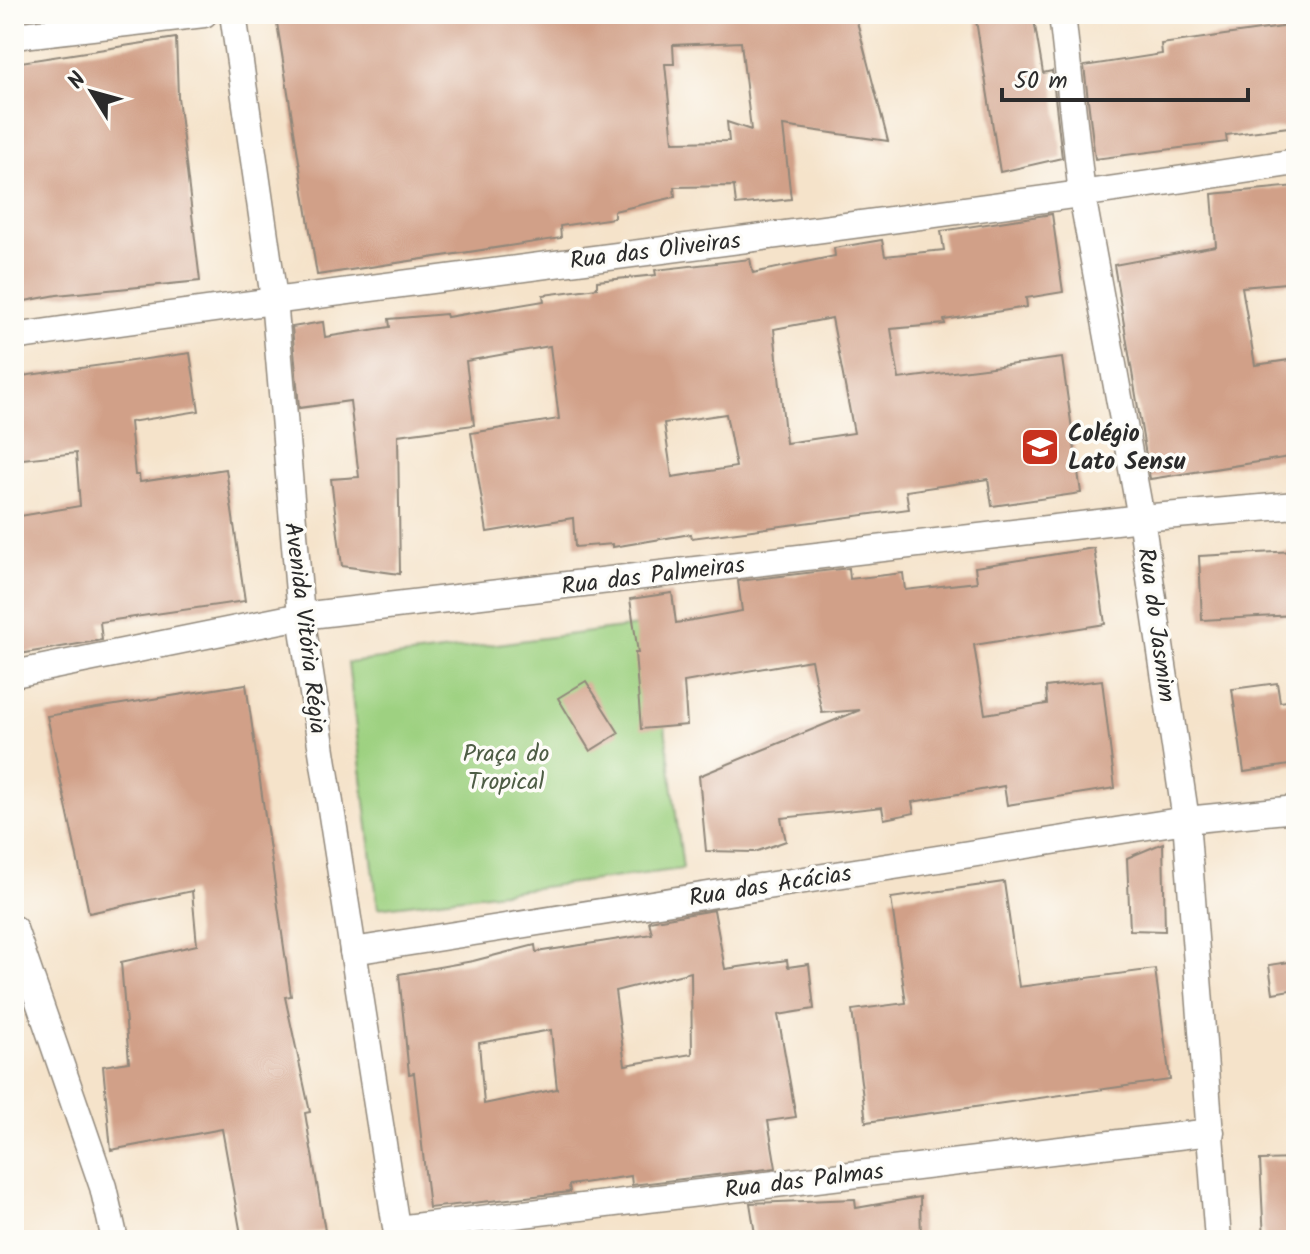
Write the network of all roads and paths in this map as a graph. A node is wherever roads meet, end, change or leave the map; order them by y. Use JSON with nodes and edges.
{"nodes":[{"id":1,"x":204,"y":14,"type":"edge"},
{"id":2,"x":233,"y":14,"type":"edge"},
{"id":3,"x":1062,"y":14,"type":"edge"},
{"id":4,"x":14,"y":36,"type":"edge"},
{"id":5,"x":1296,"y":162,"type":"edge"},
{"id":6,"x":1082,"y":195,"type":"junction"},
{"id":7,"x":274,"y":299,"type":"junction"},
{"id":8,"x":14,"y":337,"type":"edge"},
{"id":9,"x":1296,"y":505,"type":"edge"},
{"id":10,"x":1141,"y":518,"type":"junction"},
{"id":11,"x":301,"y":616,"type":"junction"},
{"id":12,"x":14,"y":674,"type":"edge"},
{"id":13,"x":1296,"y":809,"type":"edge"},
{"id":14,"x":1186,"y":820,"type":"junction"},
{"id":15,"x":14,"y":929,"type":"edge"},
{"id":16,"x":353,"y":951,"type":"junction"},
{"id":17,"x":1211,"y":1132,"type":"junction"},
{"id":18,"x":397,"y":1234,"type":"edge"},
{"id":19,"x":115,"y":1240,"type":"edge"},
{"id":20,"x":1218,"y":1240,"type":"edge"}],
"edges":[{"from":1,"to":4,"type":"street"},
{"from":2,"to":7,"type":"street","name":"Avenida Vitória Régia"},
{"from":3,"to":6,"type":"street","name":"Rua do Jasmim"},
{"from":5,"to":6,"type":"street","name":"Rua das Oliveiras"},
{"from":6,"to":7,"type":"street","name":"Rua das Oliveiras"},
{"from":6,"to":10,"type":"street","name":"Rua do Jasmim"},
{"from":7,"to":8,"type":"street","name":"Rua das Oliveiras"},
{"from":7,"to":11,"type":"street","name":"Avenida Vitória Régia"},
{"from":9,"to":10,"type":"street","name":"Rua das Palmeiras"},
{"from":10,"to":11,"type":"street","name":"Rua das Palmeiras"},
{"from":10,"to":14,"type":"street","name":"Rua do Jasmim"},
{"from":11,"to":12,"type":"street","name":"Rua das Palmeiras"},
{"from":11,"to":16,"type":"street","name":"Avenida Vitória Régia"},
{"from":13,"to":14,"type":"street","name":"Rua das Acácias"},
{"from":14,"to":16,"type":"street","name":"Rua das Acácias"},
{"from":14,"to":17,"type":"street","name":"Rua do Jasmim"},
{"from":15,"to":19,"type":"street"},
{"from":16,"to":18,"type":"street","name":"Avenida Vitória Régia"},
{"from":17,"to":18,"type":"street","name":"Rua das Palmas"},
{"from":17,"to":20,"type":"street","name":"Rua do Jasmim"}]}
